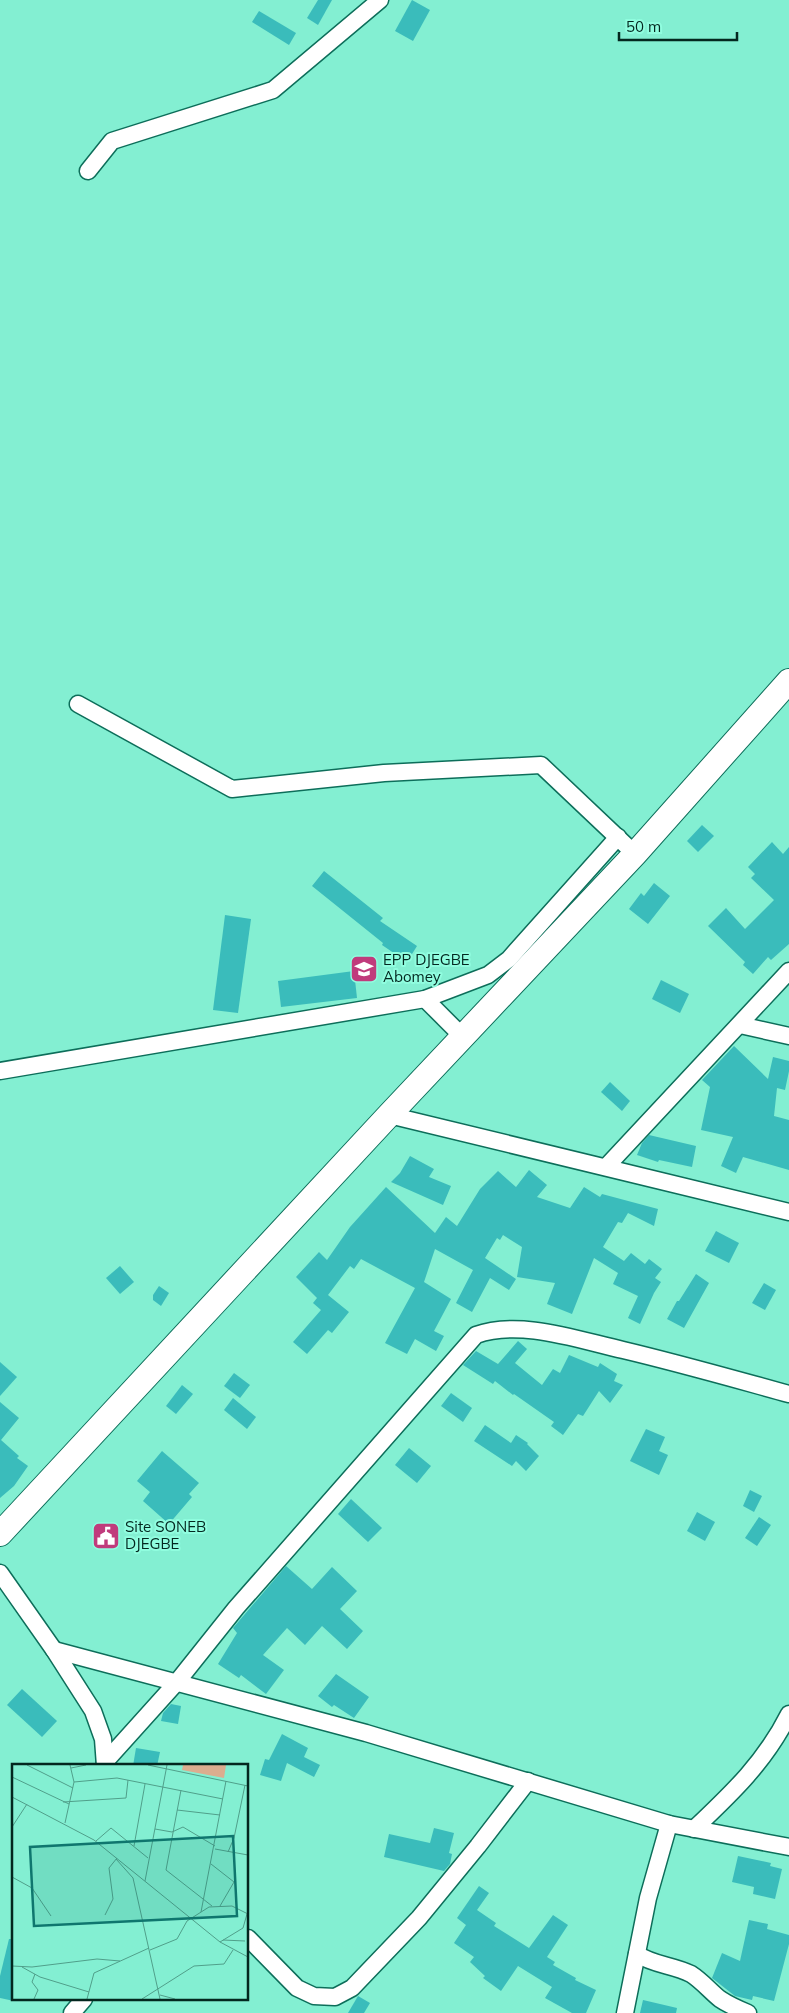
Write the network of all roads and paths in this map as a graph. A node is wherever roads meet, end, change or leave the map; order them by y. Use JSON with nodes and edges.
{"nodes":[{"id":1,"x":380,"y":0,"type":"edge"},
{"id":2,"x":88,"y":170,"type":"dead end"},
{"id":3,"x":789,"y":681,"type":"edge"},
{"id":4,"x":78,"y":704,"type":"dead end"},
{"id":5,"x":618,"y":837,"type":"junction"},
{"id":6,"x":635,"y":854,"type":"junction"},
{"id":7,"x":789,"y":970,"type":"edge"},
{"id":8,"x":425,"y":999,"type":"junction"},
{"id":9,"x":740,"y":1025,"type":"junction"},
{"id":10,"x":789,"y":1036,"type":"edge"},
{"id":11,"x":463,"y":1037,"type":"junction"},
{"id":12,"x":0,"y":1071,"type":"edge"},
{"id":13,"x":389,"y":1115,"type":"junction"},
{"id":14,"x":606,"y":1167,"type":"junction"},
{"id":15,"x":789,"y":1212,"type":"edge"},
{"id":16,"x":789,"y":1394,"type":"edge"},
{"id":17,"x":0,"y":1534,"type":"edge"},
{"id":18,"x":0,"y":1573,"type":"edge"},
{"id":19,"x":54,"y":1650,"type":"junction"},
{"id":20,"x":177,"y":1682,"type":"junction"},
{"id":21,"x":789,"y":1714,"type":"edge"},
{"id":22,"x":105,"y":1764,"type":"edge"},
{"id":23,"x":528,"y":1781,"type":"junction"},
{"id":24,"x":669,"y":1824,"type":"junction"},
{"id":25,"x":694,"y":1829,"type":"junction"},
{"id":26,"x":789,"y":1847,"type":"edge"},
{"id":27,"x":249,"y":1939,"type":"edge"},
{"id":28,"x":637,"y":1954,"type":"junction"},
{"id":29,"x":83,"y":2000,"type":"edge"},
{"id":30,"x":72,"y":2013,"type":"edge"},
{"id":31,"x":625,"y":2013,"type":"edge"},
{"id":32,"x":748,"y":2013,"type":"edge"}],
"edges":[{"from":1,"to":2,"type":"street"},
{"from":3,"to":6,"type":"street"},
{"from":4,"to":5,"type":"street"},
{"from":5,"to":6,"type":"street"},
{"from":5,"to":8,"type":"street"},
{"from":6,"to":11,"type":"street"},
{"from":7,"to":9,"type":"street"},
{"from":8,"to":11,"type":"street"},
{"from":8,"to":12,"type":"street"},
{"from":9,"to":10,"type":"street"},
{"from":9,"to":14,"type":"street"},
{"from":11,"to":13,"type":"street"},
{"from":13,"to":14,"type":"street"},
{"from":13,"to":17,"type":"street"},
{"from":14,"to":15,"type":"street"},
{"from":16,"to":20,"type":"street"},
{"from":18,"to":19,"type":"street"},
{"from":19,"to":20,"type":"street"},
{"from":19,"to":22,"type":"street"},
{"from":20,"to":22,"type":"street"},
{"from":20,"to":23,"type":"street"},
{"from":21,"to":25,"type":"street"},
{"from":23,"to":24,"type":"street"},
{"from":23,"to":27,"type":"street"},
{"from":24,"to":25,"type":"street"},
{"from":24,"to":28,"type":"street"},
{"from":25,"to":26,"type":"street"},
{"from":28,"to":31,"type":"street"},
{"from":28,"to":32,"type":"street"},
{"from":29,"to":30,"type":"street"}]}
